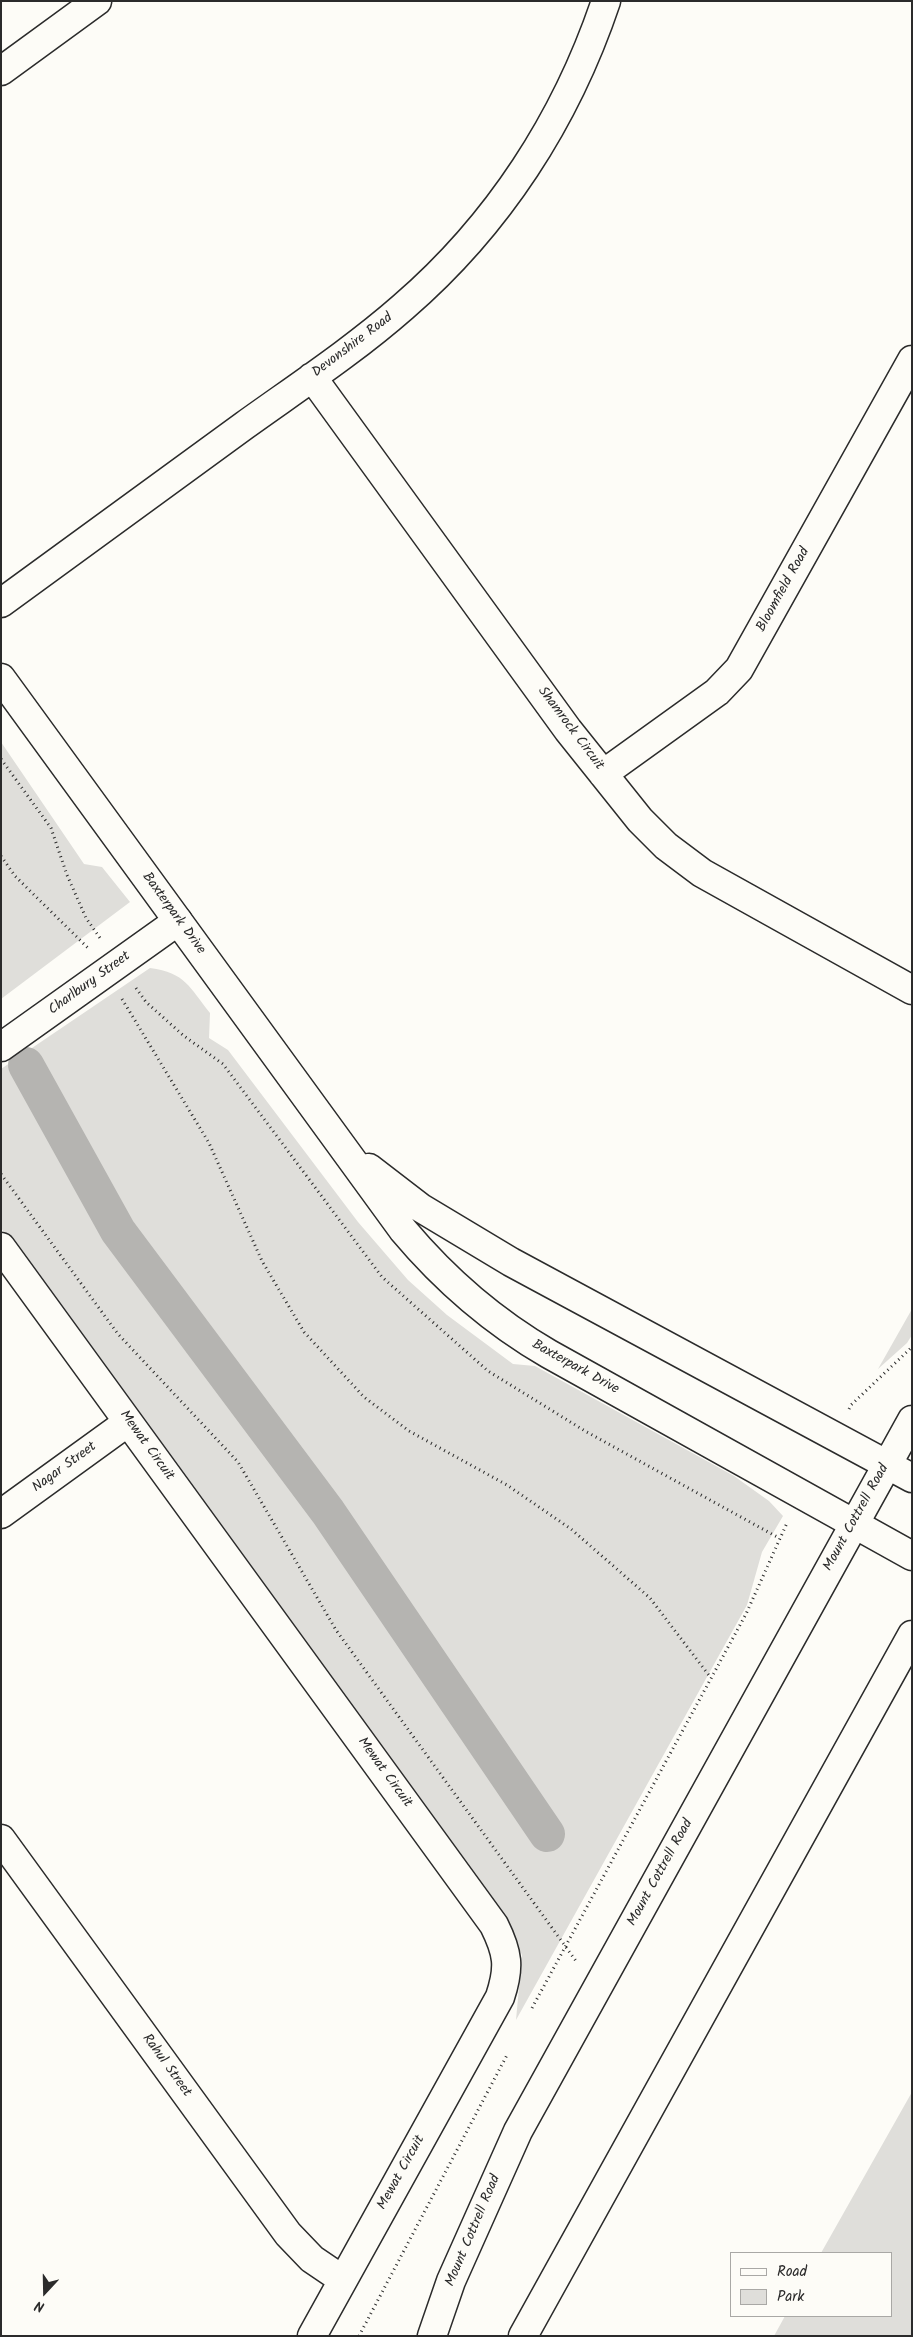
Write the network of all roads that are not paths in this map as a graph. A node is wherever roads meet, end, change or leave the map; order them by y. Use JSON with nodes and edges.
{"nodes":[{"id":1,"x":97,"y":1,"type":"edge"},
{"id":2,"x":606,"y":1,"type":"edge"},
{"id":3,"x":1,"y":71,"type":"edge"},
{"id":4,"x":912,"y":360,"type":"edge"},
{"id":5,"x":312,"y":377,"type":"junction"},
{"id":6,"x":1,"y":603,"type":"edge"},
{"id":7,"x":1,"y":678,"type":"edge"},
{"id":8,"x":603,"y":774,"type":"junction"},
{"id":9,"x":178,"y":921,"type":"junction"},
{"id":10,"x":912,"y":990,"type":"edge"},
{"id":11,"x":1,"y":1047,"type":"edge"},
{"id":12,"x":346,"y":1151,"type":"junction"},
{"id":13,"x":1,"y":1247,"type":"edge"},
{"id":14,"x":912,"y":1420,"type":"edge"},
{"id":15,"x":128,"y":1422,"type":"junction"},
{"id":16,"x":887,"y":1465,"type":"junction"},
{"id":17,"x":912,"y":1478,"type":"edge"},
{"id":18,"x":1,"y":1514,"type":"edge"},
{"id":19,"x":854,"y":1524,"type":"junction"},
{"id":20,"x":912,"y":1556,"type":"edge"},
{"id":21,"x":912,"y":1635,"type":"edge"},
{"id":22,"x":1,"y":1839,"type":"edge"},
{"id":23,"x":343,"y":2280,"type":"junction"},
{"id":24,"x":312,"y":2336,"type":"edge"},
{"id":25,"x":432,"y":2336,"type":"edge"},
{"id":26,"x":523,"y":2336,"type":"edge"}],
"edges":[{"from":1,"to":3,"type":"street"},
{"from":2,"to":5,"type":"street","name":"Devonshire Road"},
{"from":4,"to":8,"type":"street","name":"Bloomfield Road"},
{"from":5,"to":6,"type":"street","name":"Devonshire Road"},
{"from":5,"to":8,"type":"street","name":"Shamrock Circuit"},
{"from":7,"to":9,"type":"street","name":"Baxterpark Drive"},
{"from":8,"to":10,"type":"street","name":"Shamrock Circuit"},
{"from":9,"to":11,"type":"street","name":"Charlbury Street"},
{"from":9,"to":12,"type":"street","name":"Baxterpark Drive"},
{"from":12,"to":16,"type":"street","name":"Baxterpark Drive"},
{"from":12,"to":19,"type":"street","name":"Baxterpark Drive"},
{"from":13,"to":15,"type":"street","name":"Mewat Circuit"},
{"from":14,"to":16,"type":"street","name":"Mount Cottrell Road"},
{"from":15,"to":18,"type":"street","name":"Nagar Street"},
{"from":15,"to":23,"type":"street","name":"Mewat Circuit"},
{"from":16,"to":17,"type":"street","name":"Baxterpark Drive"},
{"from":16,"to":19,"type":"street","name":"Mount Cottrell Road"},
{"from":19,"to":20,"type":"street","name":"Baxterpark Drive"},
{"from":19,"to":25,"type":"street","name":"Mount Cottrell Road"},
{"from":21,"to":26,"type":"street"},
{"from":22,"to":23,"type":"street","name":"Rahul Street"},
{"from":23,"to":24,"type":"street","name":"Mewat Circuit"}]}
